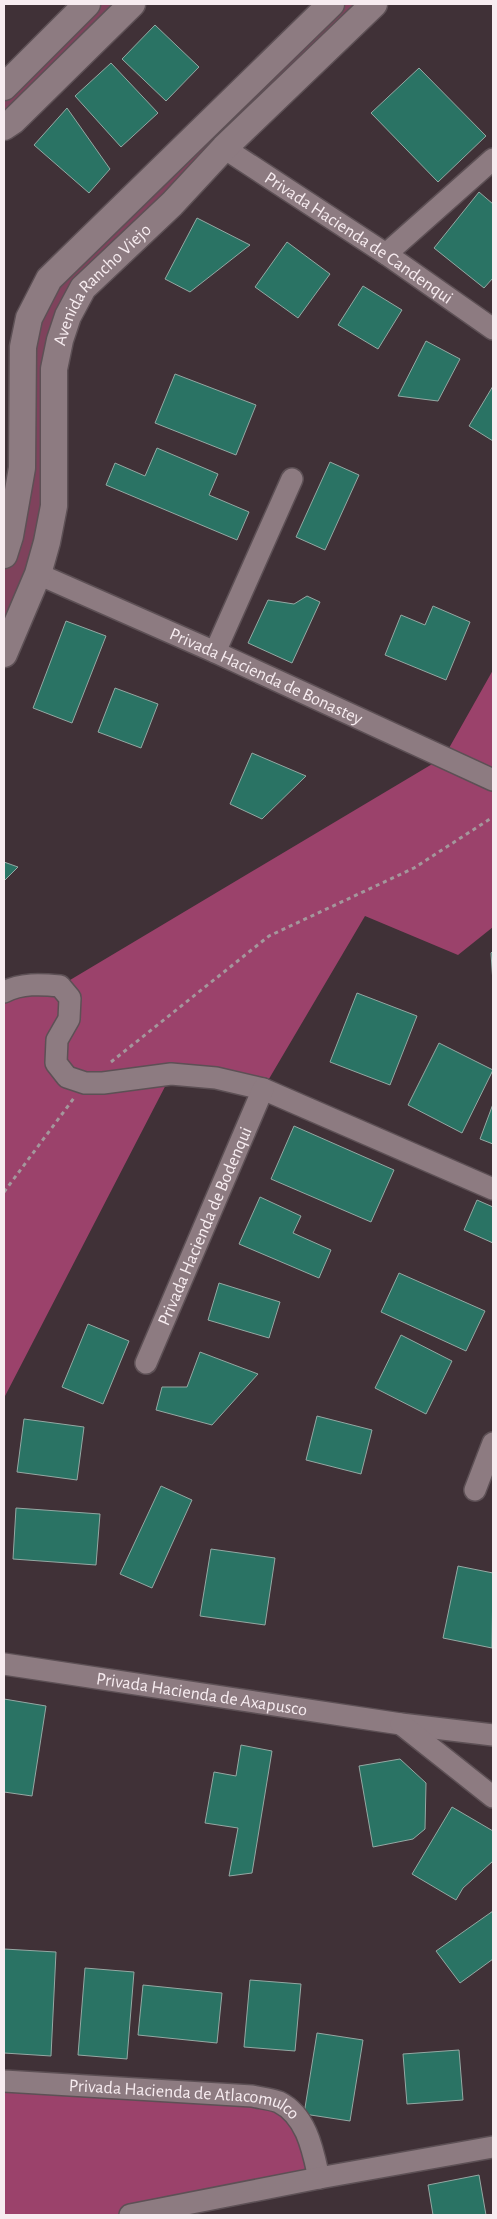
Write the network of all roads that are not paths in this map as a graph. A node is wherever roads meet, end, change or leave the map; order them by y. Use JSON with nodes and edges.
{"nodes":[{"id":1,"x":87,"y":4,"type":"edge"},
{"id":2,"x":132,"y":4,"type":"edge"},
{"id":3,"x":331,"y":4,"type":"edge"},
{"id":4,"x":374,"y":4,"type":"edge"},
{"id":5,"x":4,"y":87,"type":"edge"},
{"id":6,"x":239,"y":94,"type":"junction"},
{"id":7,"x":261,"y":112,"type":"junction"},
{"id":8,"x":4,"y":127,"type":"edge"},
{"id":9,"x":224,"y":148,"type":"junction"},
{"id":10,"x":493,"y":159,"type":"edge"},
{"id":11,"x":150,"y":179,"type":"junction"},
{"id":12,"x":172,"y":204,"type":"junction"},
{"id":13,"x":386,"y":254,"type":"junction"},
{"id":14,"x":493,"y":329,"type":"edge"},
{"id":15,"x":292,"y":479,"type":"dead end"},
{"id":16,"x":47,"y":542,"type":"junction"},
{"id":17,"x":7,"y":545,"type":"edge"},
{"id":18,"x":38,"y":574,"type":"junction"},
{"id":19,"x":215,"y":652,"type":"junction"},
{"id":20,"x":4,"y":654,"type":"edge"},
{"id":21,"x":493,"y":780,"type":"edge"},
{"id":22,"x":4,"y":992,"type":"edge"},
{"id":23,"x":263,"y":1089,"type":"junction"},
{"id":24,"x":493,"y":1189,"type":"edge"},
{"id":25,"x":146,"y":1363,"type":"dead end"},
{"id":26,"x":493,"y":1443,"type":"edge"},
{"id":27,"x":475,"y":1490,"type":"dead end"},
{"id":28,"x":4,"y":1664,"type":"edge"},
{"id":29,"x":401,"y":1724,"type":"junction"},
{"id":30,"x":493,"y":1735,"type":"edge"},
{"id":31,"x":493,"y":1797,"type":"edge"},
{"id":32,"x":4,"y":2081,"type":"edge"},
{"id":33,"x":493,"y":2147,"type":"edge"},
{"id":34,"x":319,"y":2178,"type":"junction"},
{"id":35,"x":130,"y":2215,"type":"edge"}],
"edges":[{"from":1,"to":5,"type":"street"},
{"from":2,"to":8,"type":"street"},
{"from":3,"to":6,"type":"street","name":"Avenida Rancho Viejo"},
{"from":4,"to":7,"type":"street","name":"Avenida Rancho Viejo"},
{"from":6,"to":7,"type":"street"},
{"from":6,"to":11,"type":"street","name":"Avenida Rancho Viejo"},
{"from":7,"to":9,"type":"street","name":"Avenida Rancho Viejo"},
{"from":9,"to":12,"type":"street","name":"Avenida Rancho Viejo"},
{"from":9,"to":13,"type":"street","name":"Privada Hacienda de Candenqui"},
{"from":10,"to":13,"type":"street","name":"Privada Hacienda de Candenqui"},
{"from":11,"to":12,"type":"street"},
{"from":11,"to":17,"type":"street","name":"Avenida Rancho Viejo"},
{"from":12,"to":16,"type":"street","name":"Avenida Rancho Viejo"},
{"from":13,"to":14,"type":"street","name":"Privada Hacienda de Candenqui"},
{"from":15,"to":19,"type":"street"},
{"from":16,"to":17,"type":"street"},
{"from":16,"to":18,"type":"street","name":"Avenida Rancho Viejo"},
{"from":18,"to":19,"type":"street","name":"Privada Hacienda de Bonastey"},
{"from":18,"to":20,"type":"street","name":"Avenida Rancho Viejo"},
{"from":19,"to":21,"type":"street","name":"Privada Hacienda de Bonastey"},
{"from":22,"to":23,"type":"street"},
{"from":23,"to":24,"type":"street"},
{"from":23,"to":25,"type":"street","name":"Privada Hacienda de Bodenqui"},
{"from":26,"to":27,"type":"street"},
{"from":28,"to":29,"type":"street","name":"Privada Hacienda de Axapusco"},
{"from":29,"to":30,"type":"street","name":"Privada Hacienda de Axapusco"},
{"from":29,"to":31,"type":"street","name":"Privada Hacienda de Axapusco"},
{"from":32,"to":34,"type":"street","name":"Privada Hacienda de Atlacomulco"},
{"from":33,"to":34,"type":"street"},
{"from":34,"to":35,"type":"street"}]}
